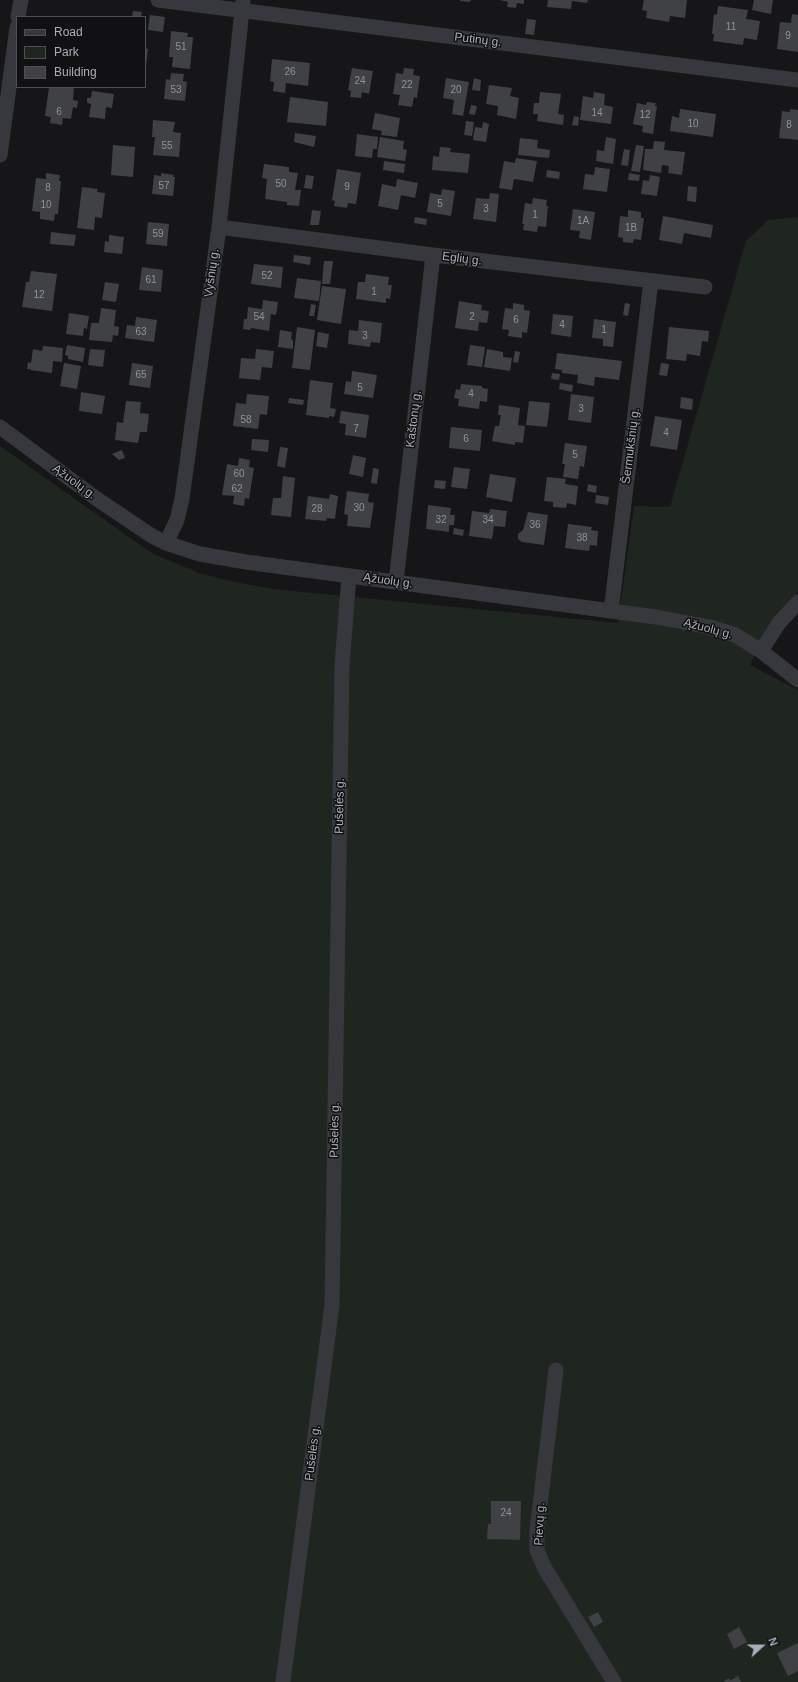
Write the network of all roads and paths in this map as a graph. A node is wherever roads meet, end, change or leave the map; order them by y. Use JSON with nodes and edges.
{"nodes":[{"id":1,"x":20,"y":0,"type":"edge"},
{"id":2,"x":158,"y":0,"type":"edge"},
{"id":3,"x":242,"y":5,"type":"edge"},
{"id":4,"x":18,"y":16,"type":"edge"},
{"id":5,"x":16,"y":35,"type":"edge"},
{"id":6,"x":798,"y":80,"type":"edge"},
{"id":7,"x":0,"y":155,"type":"edge"},
{"id":8,"x":219,"y":227,"type":"junction"},
{"id":9,"x":433,"y":255,"type":"junction"},
{"id":10,"x":651,"y":281,"type":"junction"},
{"id":11,"x":705,"y":288,"type":"dead end"},
{"id":12,"x":0,"y":427,"type":"edge"},
{"id":13,"x":166,"y":543,"type":"junction"},
{"id":14,"x":349,"y":576,"type":"junction"},
{"id":15,"x":396,"y":582,"type":"junction"},
{"id":16,"x":798,"y":602,"type":"edge"},
{"id":17,"x":612,"y":611,"type":"junction"},
{"id":18,"x":761,"y":651,"type":"junction"},
{"id":19,"x":798,"y":680,"type":"edge"},
{"id":20,"x":556,"y":1370,"type":"dead end"},
{"id":21,"x":283,"y":1682,"type":"edge"},
{"id":22,"x":614,"y":1682,"type":"edge"}],
"edges":[{"from":1,"to":4,"type":"street"},
{"from":2,"to":3,"type":"street","name":"Putinų g."},
{"from":3,"to":6,"type":"street","name":"Putinų g."},
{"from":3,"to":8,"type":"street","name":"Vyšnių g."},
{"from":5,"to":7,"type":"street"},
{"from":8,"to":9,"type":"street","name":"Eglių g."},
{"from":8,"to":13,"type":"street","name":"Vyšnių g."},
{"from":9,"to":10,"type":"street","name":"Eglių g."},
{"from":9,"to":15,"type":"street","name":"Kaštonų g."},
{"from":10,"to":11,"type":"street","name":"Eglių g."},
{"from":10,"to":17,"type":"street","name":"Šermukšnių g."},
{"from":12,"to":13,"type":"street","name":"Ąžuolų g."},
{"from":13,"to":14,"type":"street","name":"Ąžuolų g."},
{"from":14,"to":15,"type":"street","name":"Ąžuolų g."},
{"from":14,"to":21,"type":"street","name":"Pušelės g."},
{"from":15,"to":17,"type":"street","name":"Ąžuolų g."},
{"from":16,"to":18,"type":"street"},
{"from":17,"to":18,"type":"street","name":"Ąžuolų g."},
{"from":18,"to":19,"type":"street","name":"Ąžuolų g."},
{"from":20,"to":22,"type":"street","name":"Pievų g."}]}
